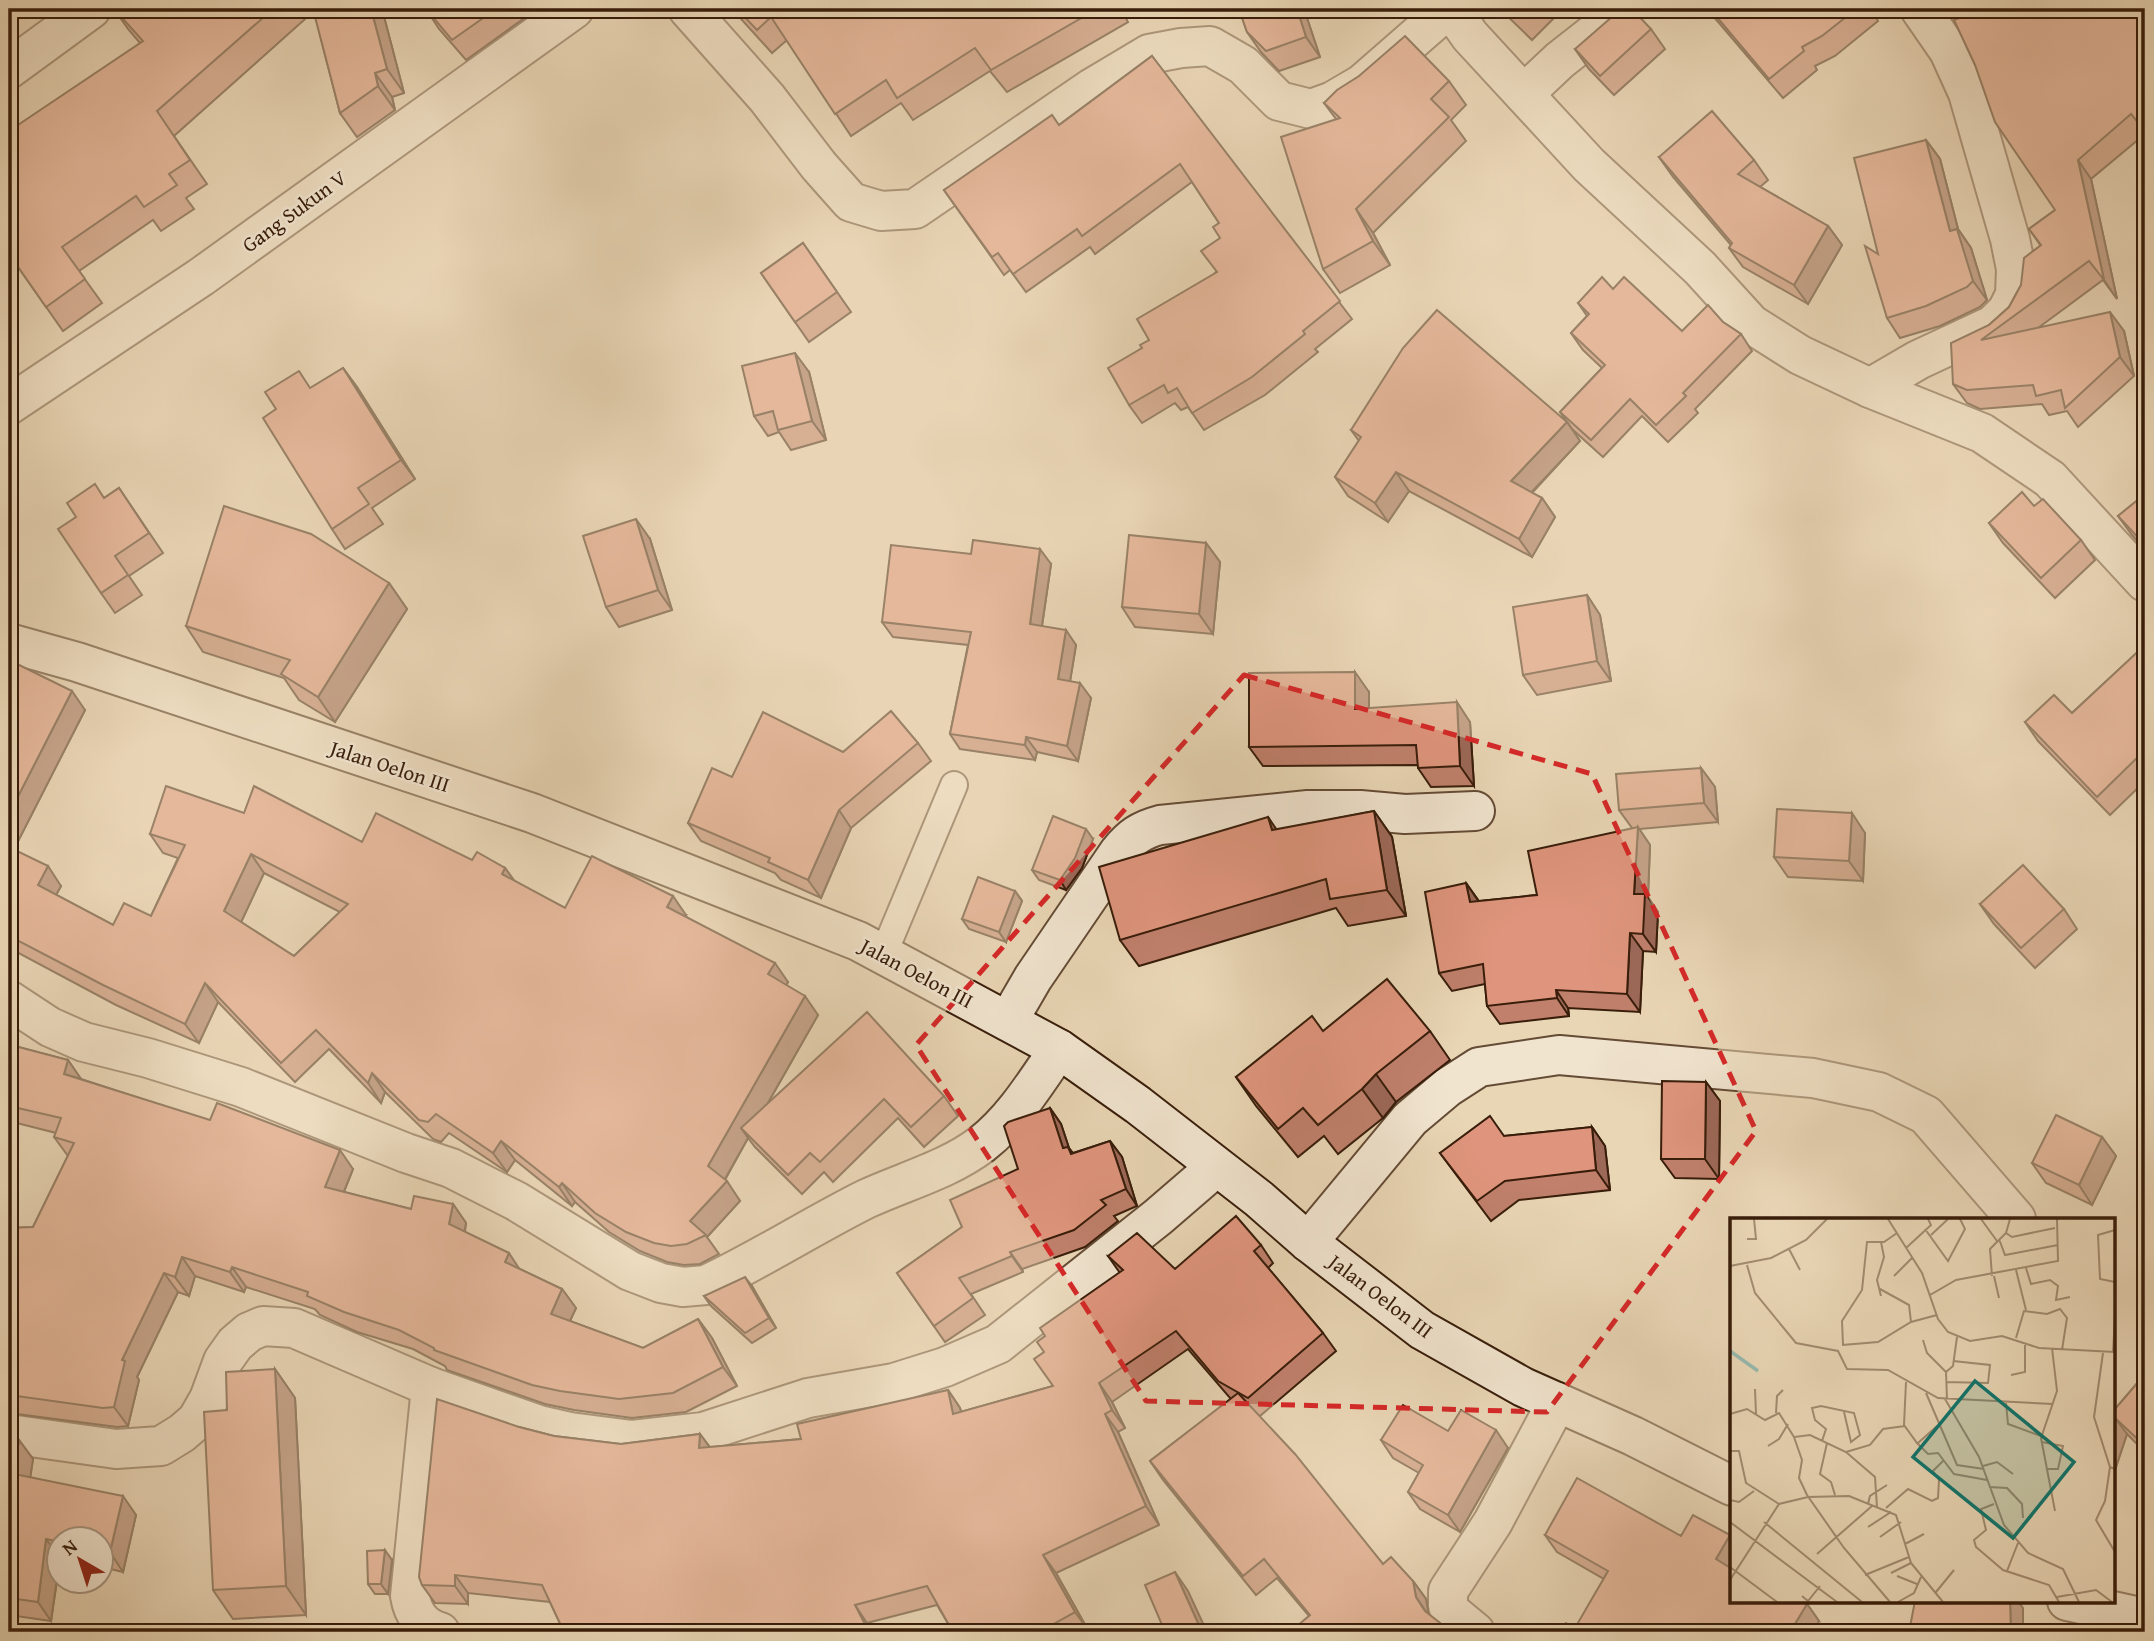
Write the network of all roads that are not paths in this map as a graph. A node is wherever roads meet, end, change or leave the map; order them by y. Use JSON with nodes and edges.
{"nodes":[{"id":1,"x":90,"y":9,"type":"edge"},
{"id":2,"x":574,"y":9,"type":"edge"},
{"id":3,"x":688,"y":9,"type":"edge"},
{"id":4,"x":1449,"y":9,"type":"edge"},
{"id":5,"x":1625,"y":9,"type":"edge"},
{"id":6,"x":1920,"y":9,"type":"edge"},
{"id":7,"x":9,"y":69,"type":"edge"},
{"id":8,"x":1524,"y":94,"type":"junction"},
{"id":9,"x":1870,"y":388,"type":"junction"},
{"id":10,"x":9,"y":405,"type":"edge"},
{"id":11,"x":2145,"y":582,"type":"edge"},
{"id":12,"x":9,"y":643,"type":"edge"},
{"id":13,"x":954,"y":785,"type":"dead end"},
{"id":14,"x":1475,"y":811,"type":"dead end"},
{"id":15,"x":883,"y":955,"type":"junction"},
{"id":16,"x":9,"y":1000,"type":"edge"},
{"id":17,"x":1008,"y":1021,"type":"junction"},
{"id":18,"x":1059,"y":1049,"type":"junction"},
{"id":19,"x":1216,"y":1167,"type":"junction"},
{"id":20,"x":2015,"y":1218,"type":"edge"},
{"id":21,"x":1308,"y":1242,"type":"junction"},
{"id":22,"x":431,"y":1387,"type":"junction"},
{"id":23,"x":1557,"y":1402,"type":"junction"},
{"id":24,"x":9,"y":1434,"type":"edge"},
{"id":25,"x":1730,"y":1485,"type":"edge"},
{"id":26,"x":2072,"y":1602,"type":"edge"},
{"id":27,"x":2145,"y":1618,"type":"edge"},
{"id":28,"x":440,"y":1632,"type":"edge"},
{"id":29,"x":1475,"y":1632,"type":"edge"}],
"edges":[{"from":1,"to":7,"type":"street"},
{"from":2,"to":10,"type":"street","name":"Gang Sukun V"},
{"from":3,"to":4,"type":"street"},
{"from":4,"to":8,"type":"street"},
{"from":5,"to":8,"type":"street"},
{"from":6,"to":9,"type":"street"},
{"from":8,"to":9,"type":"street"},
{"from":9,"to":11,"type":"street"},
{"from":12,"to":15,"type":"street","name":"Jalan Oelon III"},
{"from":13,"to":15,"type":"lane"},
{"from":14,"to":17,"type":"street"},
{"from":15,"to":17,"type":"street","name":"Jalan Oelon III"},
{"from":16,"to":18,"type":"street"},
{"from":17,"to":18,"type":"street","name":"Jalan Oelon III"},
{"from":18,"to":19,"type":"street","name":"Jalan Oelon III"},
{"from":19,"to":21,"type":"street","name":"Jalan Oelon III"},
{"from":19,"to":22,"type":"street"},
{"from":20,"to":21,"type":"street"},
{"from":21,"to":23,"type":"street","name":"Jalan Oelon III"},
{"from":22,"to":24,"type":"street"},
{"from":22,"to":28,"type":"street"},
{"from":23,"to":25,"type":"street","name":"Jalan Oelon III"},
{"from":23,"to":29,"type":"street"},
{"from":26,"to":27,"type":"street"}]}
